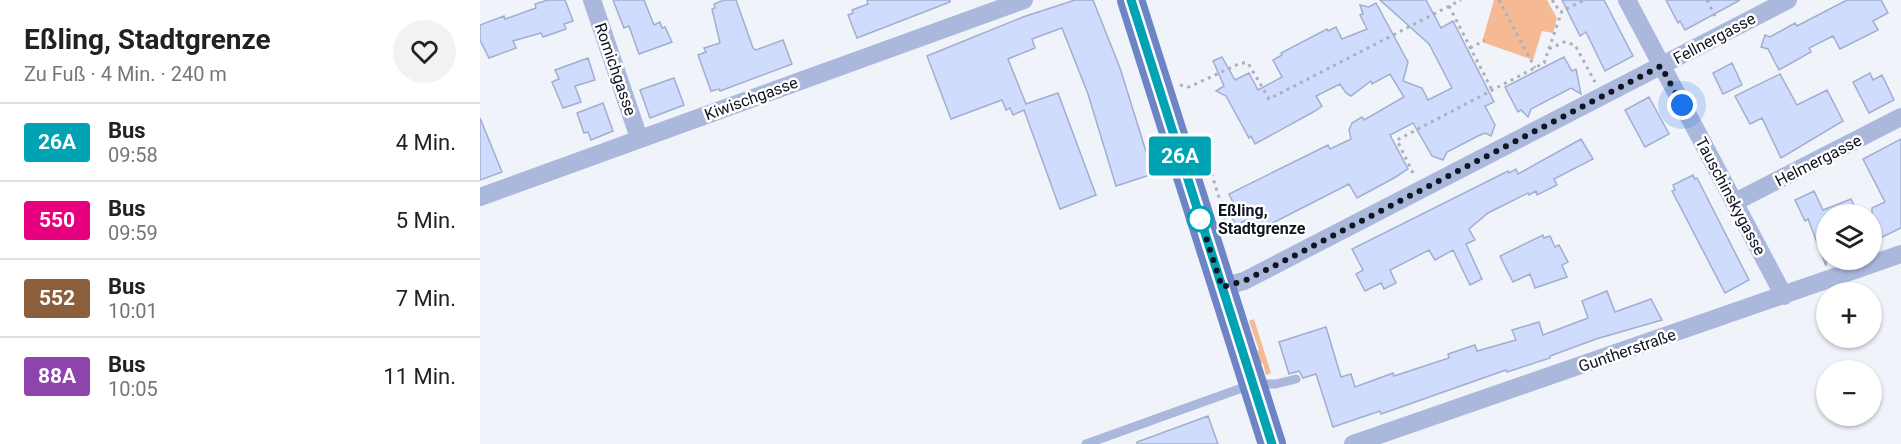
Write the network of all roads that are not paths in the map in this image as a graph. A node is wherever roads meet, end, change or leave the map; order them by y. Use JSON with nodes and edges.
{"nodes":[{"id":1,"x":592,"y":0,"type":"edge"},
{"id":2,"x":1024,"y":0,"type":"edge"},
{"id":3,"x":1131,"y":0,"type":"edge"},
{"id":4,"x":1627,"y":0,"type":"edge"},
{"id":5,"x":1788,"y":0,"type":"edge"},
{"id":6,"x":1661,"y":66,"type":"junction"},
{"id":7,"x":1901,"y":117,"type":"edge"},
{"id":8,"x":639,"y":138,"type":"junction"},
{"id":9,"x":480,"y":197,"type":"edge"},
{"id":10,"x":1735,"y":202,"type":"junction"},
{"id":11,"x":1901,"y":255,"type":"edge"},
{"id":12,"x":1222,"y":287,"type":"junction"},
{"id":13,"x":1784,"y":296,"type":"junction"},
{"id":14,"x":1296,"y":379,"type":"dead end"},
{"id":15,"x":1253,"y":384,"type":"junction"},
{"id":16,"x":1086,"y":444,"type":"edge"},
{"id":17,"x":1272,"y":444,"type":"edge"},
{"id":18,"x":1353,"y":444,"type":"edge"}],
"edges":[{"from":1,"to":8,"type":"street","name":"Romichgasse"},
{"from":2,"to":8,"type":"street","name":"Kiwischgasse"},
{"from":3,"to":12,"type":"main road"},
{"from":4,"to":6,"type":"street","name":"Tauschinskygasse"},
{"from":5,"to":6,"type":"street","name":"Fellnergasse"},
{"from":6,"to":10,"type":"street","name":"Tauschinskygasse"},
{"from":6,"to":12,"type":"street","name":"Fellnergasse"},
{"from":7,"to":10,"type":"street","name":"Helmergasse"},
{"from":8,"to":9,"type":"street","name":"Kiwischgasse"},
{"from":10,"to":13,"type":"street","name":"Tauschinskygasse"},
{"from":11,"to":13,"type":"street","name":"Guntherstraße"},
{"from":12,"to":15,"type":"main road"},
{"from":13,"to":18,"type":"street","name":"Guntherstraße"},
{"from":14,"to":15,"type":"lane"},
{"from":15,"to":16,"type":"lane"},
{"from":15,"to":17,"type":"main road"}]}
